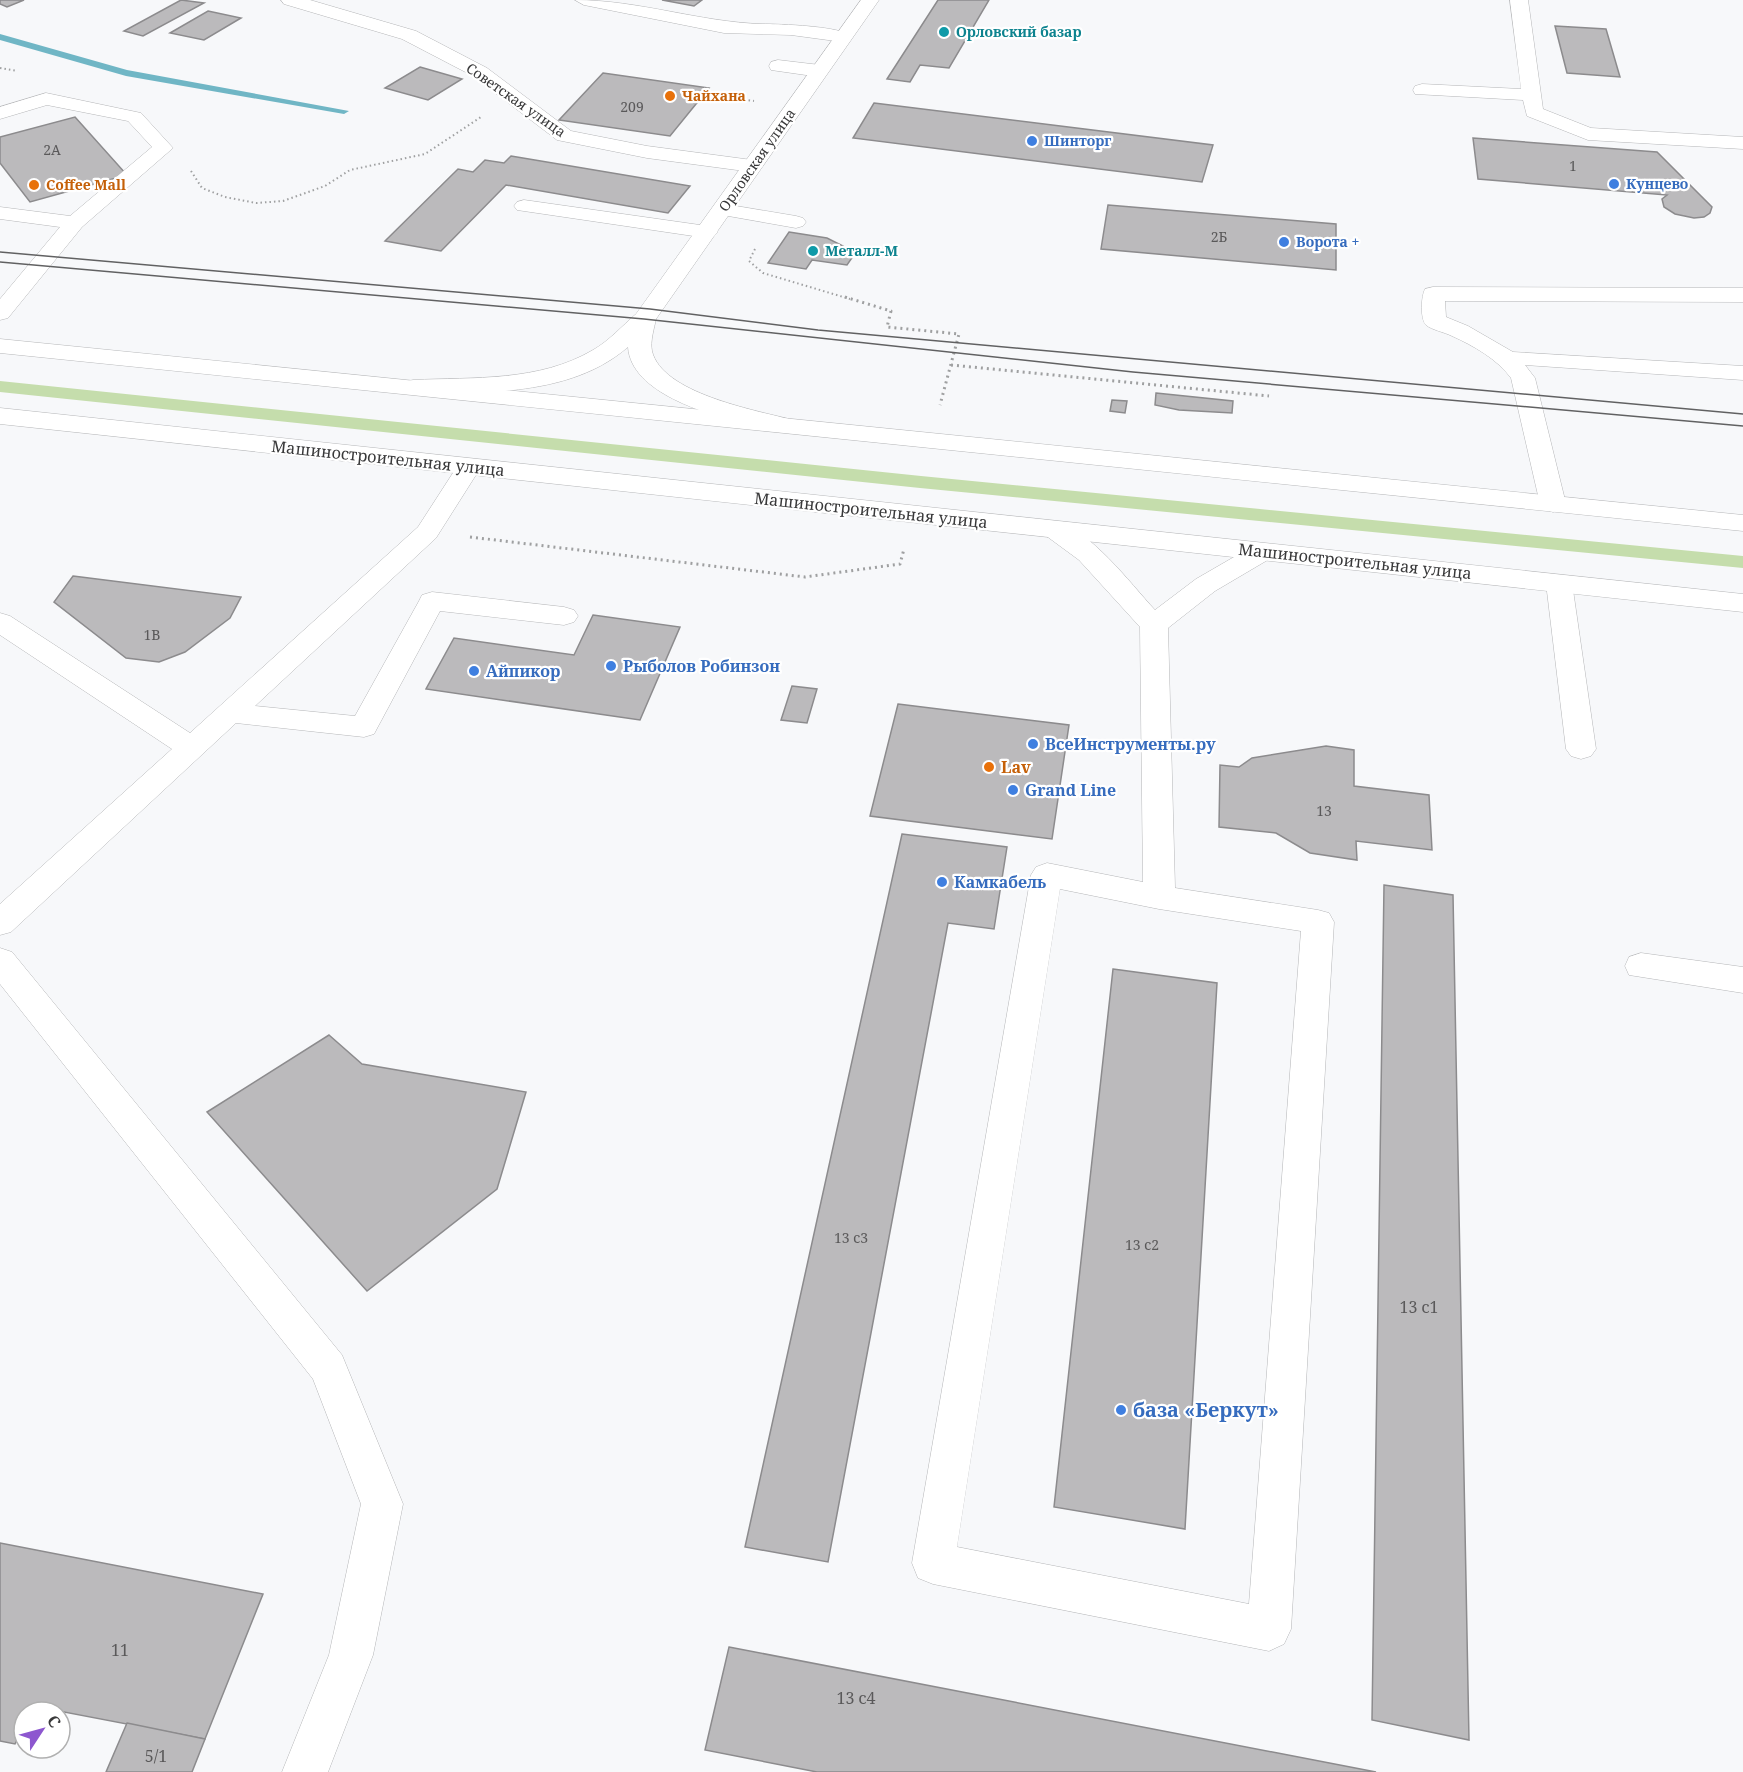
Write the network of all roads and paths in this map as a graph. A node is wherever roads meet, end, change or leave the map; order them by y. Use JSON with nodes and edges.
{"nodes":[{"id":1,"x":290,"y":0,"type":"edge"},
{"id":2,"x":584,"y":0,"type":"edge"},
{"id":3,"x":870,"y":0,"type":"edge"},
{"id":4,"x":1519,"y":0,"type":"edge"},
{"id":5,"x":843,"y":37,"type":"junction"},
{"id":6,"x":778,"y":66,"type":"dead end"},
{"id":7,"x":0,"y":68,"type":"edge"},
{"id":8,"x":820,"y":71,"type":"junction"},
{"id":9,"x":21,"y":72,"type":"dead end"},
{"id":10,"x":1422,"y":90,"type":"dead end"},
{"id":11,"x":705,"y":94,"type":"dead end"},
{"id":12,"x":1532,"y":95,"type":"junction"},
{"id":13,"x":512,"y":96,"type":"junction"},
{"id":14,"x":795,"y":106,"type":"junction"},
{"id":15,"x":0,"y":113,"type":"edge"},
{"id":16,"x":1743,"y":143,"type":"edge"},
{"id":17,"x":191,"y":165,"type":"dead end"},
{"id":18,"x":752,"y":166,"type":"junction"},
{"id":19,"x":524,"y":206,"type":"dead end"},
{"id":20,"x":724,"y":210,"type":"junction"},
{"id":21,"x":0,"y":213,"type":"edge"},
{"id":22,"x":773,"y":219,"type":"junction"},
{"id":23,"x":796,"y":222,"type":"dead end"},
{"id":24,"x":75,"y":223,"type":"junction"},
{"id":25,"x":707,"y":232,"type":"junction"},
{"id":26,"x":1743,"y":295,"type":"edge"},
{"id":27,"x":0,"y":313,"type":"edge"},
{"id":28,"x":644,"y":319,"type":"junction"},
{"id":29,"x":0,"y":346,"type":"edge"},
{"id":30,"x":1509,"y":359,"type":"junction"},
{"id":31,"x":951,"y":365,"type":"junction"},
{"id":32,"x":1743,"y":373,"type":"edge"},
{"id":33,"x":406,"y":388,"type":"junction"},
{"id":34,"x":1269,"y":396,"type":"dead end"},
{"id":35,"x":938,"y":412,"type":"dead end"},
{"id":36,"x":0,"y":416,"type":"edge"},
{"id":37,"x":793,"y":427,"type":"junction"},
{"id":38,"x":469,"y":467,"type":"junction"},
{"id":39,"x":1553,"y":504,"type":"junction"},
{"id":40,"x":1743,"y":523,"type":"edge"},
{"id":41,"x":1054,"y":529,"type":"junction"},
{"id":42,"x":427,"y":531,"type":"junction"},
{"id":43,"x":1262,"y":552,"type":"junction"},
{"id":44,"x":900,"y":564,"type":"dead end"},
{"id":45,"x":1559,"y":583,"type":"junction"},
{"id":46,"x":1743,"y":603,"type":"edge"},
{"id":47,"x":564,"y":616,"type":"dead end"},
{"id":48,"x":0,"y":621,"type":"edge"},
{"id":49,"x":1154,"y":625,"type":"junction"},
{"id":50,"x":230,"y":713,"type":"junction"},
{"id":51,"x":192,"y":748,"type":"junction"},
{"id":52,"x":1581,"y":748,"type":"dead end"},
{"id":53,"x":45,"y":882,"type":"junction"},
{"id":54,"x":1159,"y":897,"type":"junction"},
{"id":55,"x":0,"y":923,"type":"edge"},
{"id":56,"x":0,"y":943,"type":"edge"},
{"id":57,"x":0,"y":961,"type":"edge"},
{"id":58,"x":1641,"y":966,"type":"dead end"},
{"id":59,"x":1743,"y":980,"type":"edge"},
{"id":60,"x":305,"y":1772,"type":"edge"}],
"edges":[{"from":1,"to":13,"type":"main road","name":"Советская улица"},
{"from":2,"to":5,"type":"lane"},
{"from":3,"to":5,"type":"main road","name":"Орловская улица"},
{"from":4,"to":12,"type":"lane"},
{"from":5,"to":8,"type":"main road","name":"Орловская улица"},
{"from":6,"to":8,"type":"lane"},
{"from":7,"to":9,"type":"path"},
{"from":8,"to":14,"type":"main road","name":"Орловская улица"},
{"from":10,"to":12,"type":"lane"},
{"from":11,"to":14,"type":"path"},
{"from":12,"to":16,"type":"lane"},
{"from":13,"to":17,"type":"path"},
{"from":13,"to":18,"type":"main road","name":"Советская улица"},
{"from":14,"to":18,"type":"main road","name":"Орловская улица"},
{"from":15,"to":24,"type":"lane"},
{"from":18,"to":20,"type":"main road","name":"Орловская улица"},
{"from":19,"to":25,"type":"lane"},
{"from":20,"to":22,"type":"lane"},
{"from":20,"to":25,"type":"main road","name":"Орловская улица"},
{"from":21,"to":24,"type":"lane"},
{"from":22,"to":23,"type":"lane"},
{"from":22,"to":31,"type":"path"},
{"from":24,"to":27,"type":"lane"},
{"from":25,"to":28,"type":"main road","name":"Орловская улица"},
{"from":26,"to":30,"type":"lane"},
{"from":28,"to":33,"type":"main road","name":"Орловская улица"},
{"from":28,"to":37,"type":"main road"},
{"from":29,"to":33,"type":"main road"},
{"from":30,"to":32,"type":"lane"},
{"from":30,"to":39,"type":"lane"},
{"from":31,"to":34,"type":"path"},
{"from":31,"to":35,"type":"path"},
{"from":33,"to":37,"type":"main road"},
{"from":36,"to":38,"type":"main road","name":"Машиностроительная улица"},
{"from":37,"to":39,"type":"main road"},
{"from":38,"to":41,"type":"main road","name":"Машиностроительная улица"},
{"from":38,"to":42,"type":"lane"},
{"from":39,"to":40,"type":"main road"},
{"from":41,"to":43,"type":"main road","name":"Машиностроительная улица"},
{"from":41,"to":49,"type":"lane"},
{"from":42,"to":44,"type":"path"},
{"from":42,"to":50,"type":"lane"},
{"from":43,"to":45,"type":"main road","name":"Машиностроительная улица"},
{"from":43,"to":49,"type":"lane"},
{"from":45,"to":46,"type":"main road","name":"Машиностроительная улица"},
{"from":45,"to":52,"type":"lane"},
{"from":47,"to":50,"type":"lane"},
{"from":48,"to":51,"type":"lane"},
{"from":49,"to":54,"type":"lane"},
{"from":50,"to":51,"type":"lane"},
{"from":51,"to":53,"type":"lane"},
{"from":53,"to":55,"type":"lane"},
{"from":53,"to":56,"type":"lane"},
{"from":54,"to":54,"type":"lane"},
{"from":57,"to":60,"type":"lane"},
{"from":58,"to":59,"type":"lane"}]}
